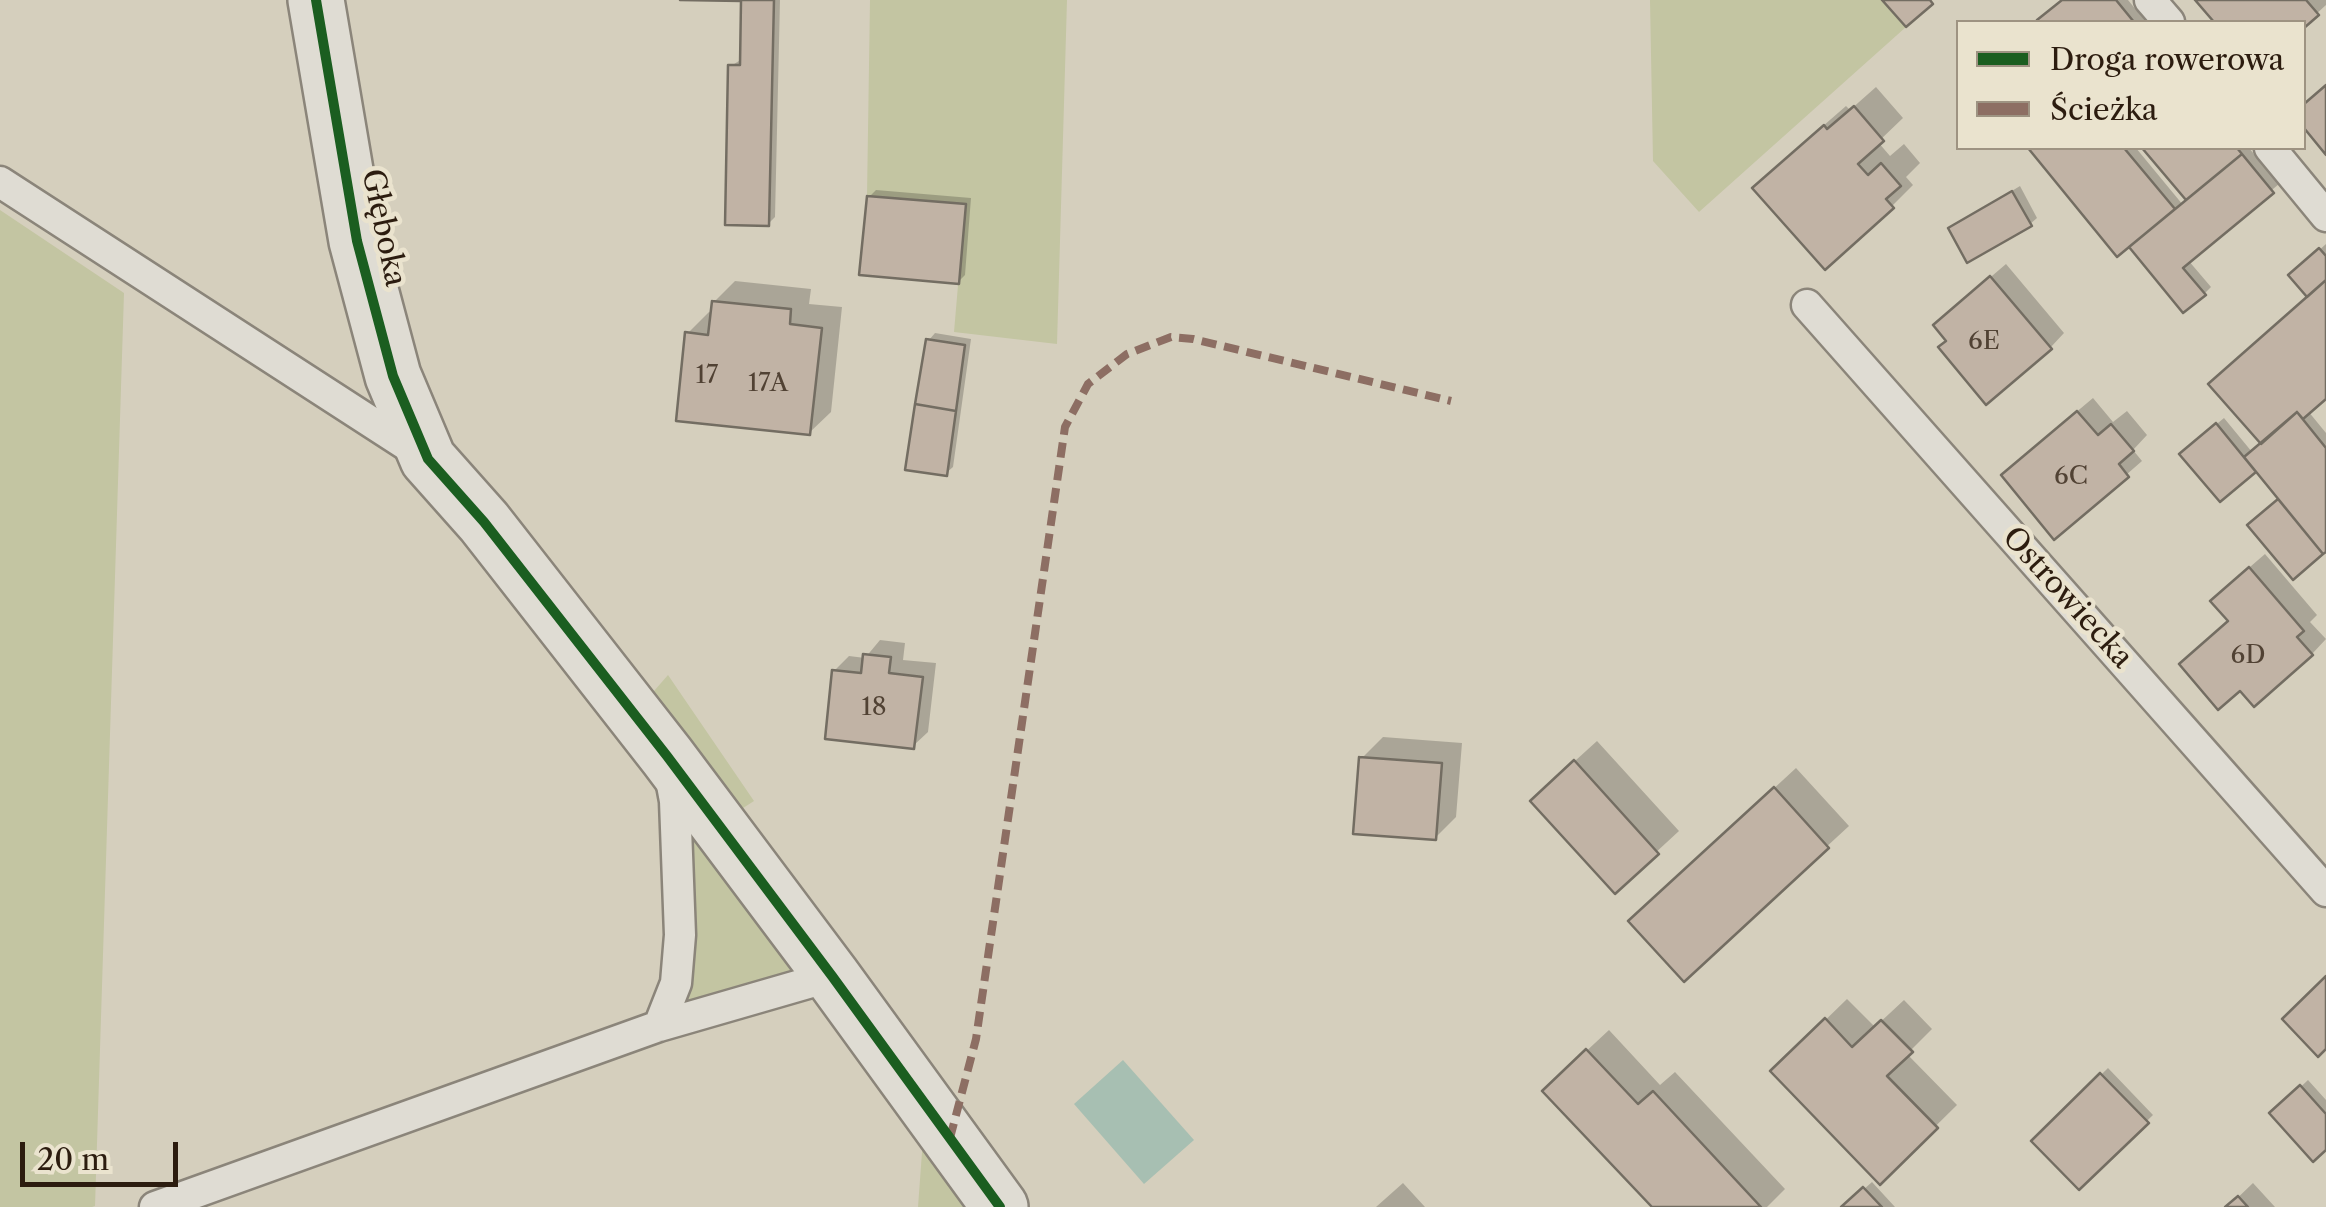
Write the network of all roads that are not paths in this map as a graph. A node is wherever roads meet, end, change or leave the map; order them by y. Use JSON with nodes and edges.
{"nodes":[{"id":1,"x":316,"y":0,"type":"edge"},
{"id":2,"x":2150,"y":0,"type":"edge"},
{"id":3,"x":2167,"y":20,"type":"edge"},
{"id":4,"x":2272,"y":150,"type":"edge"},
{"id":5,"x":0,"y":182,"type":"edge"},
{"id":6,"x":2326,"y":216,"type":"edge"},
{"id":7,"x":1807,"y":304,"type":"dead end"},
{"id":8,"x":428,"y":459,"type":"junction"},
{"id":9,"x":666,"y":756,"type":"junction"},
{"id":10,"x":2326,"y":891,"type":"edge"},
{"id":11,"x":832,"y":976,"type":"junction"},
{"id":12,"x":659,"y":1026,"type":"junction"},
{"id":13,"x":155,"y":1207,"type":"edge"},
{"id":14,"x":1000,"y":1207,"type":"edge"}],
"edges":[{"from":1,"to":8,"type":"street","name":"Głęboka"},
{"from":2,"to":3,"type":"lane"},
{"from":4,"to":6,"type":"lane"},
{"from":5,"to":8,"type":"lane"},
{"from":7,"to":10,"type":"lane","name":"Ostrowiecka"},
{"from":8,"to":9,"type":"street","name":"Głęboka"},
{"from":9,"to":11,"type":"street","name":"Głęboka"},
{"from":9,"to":12,"type":"lane"},
{"from":11,"to":12,"type":"lane"},
{"from":11,"to":14,"type":"street","name":"Głęboka"},
{"from":12,"to":13,"type":"lane"}]}
